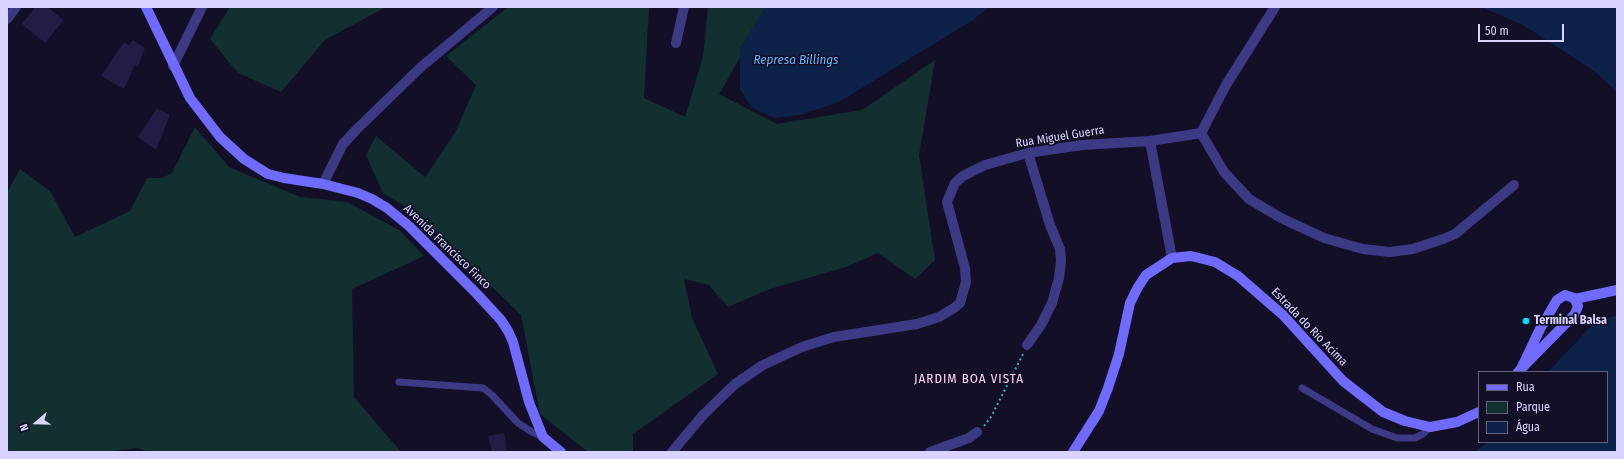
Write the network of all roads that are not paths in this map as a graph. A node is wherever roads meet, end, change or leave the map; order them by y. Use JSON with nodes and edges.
{"nodes":[{"id":1,"x":16,"y":7,"type":"edge"},
{"id":2,"x":146,"y":7,"type":"edge"},
{"id":3,"x":202,"y":7,"type":"edge"},
{"id":4,"x":493,"y":7,"type":"edge"},
{"id":5,"x":684,"y":7,"type":"edge"},
{"id":6,"x":1275,"y":7,"type":"edge"},
{"id":7,"x":7,"y":19,"type":"edge"},
{"id":8,"x":676,"y":43,"type":"dead end"},
{"id":9,"x":173,"y":66,"type":"junction"},
{"id":10,"x":1201,"y":133,"type":"junction"},
{"id":11,"x":1150,"y":141,"type":"junction"},
{"id":12,"x":1028,"y":153,"type":"junction"},
{"id":13,"x":323,"y":184,"type":"junction"},
{"id":14,"x":1514,"y":185,"type":"dead end"},
{"id":15,"x":1172,"y":258,"type":"junction"},
{"id":16,"x":1617,"y":290,"type":"edge"},
{"id":17,"x":1575,"y":299,"type":"junction"},
{"id":18,"x":1027,"y":346,"type":"road end"},
{"id":19,"x":1519,"y":370,"type":"edge"},
{"id":20,"x":399,"y":382,"type":"dead end"},
{"id":21,"x":1302,"y":388,"type":"dead end"},
{"id":22,"x":1478,"y":412,"type":"edge"},
{"id":23,"x":1430,"y":427,"type":"junction"},
{"id":24,"x":977,"y":432,"type":"road end"},
{"id":25,"x":544,"y":437,"type":"junction"},
{"id":26,"x":561,"y":452,"type":"edge"},
{"id":27,"x":672,"y":452,"type":"edge"},
{"id":28,"x":930,"y":452,"type":"edge"},
{"id":29,"x":1073,"y":452,"type":"edge"}],
"edges":[{"from":1,"to":7,"type":"street"},
{"from":2,"to":9,"type":"main road","name":"Avenida Francisco Finco"},
{"from":3,"to":9,"type":"street"},
{"from":4,"to":13,"type":"street"},
{"from":5,"to":8,"type":"street"},
{"from":6,"to":10,"type":"street"},
{"from":9,"to":13,"type":"main road","name":"Avenida Francisco Finco"},
{"from":10,"to":11,"type":"street","name":"Rua Miguel Guerra"},
{"from":10,"to":14,"type":"street"},
{"from":11,"to":12,"type":"street","name":"Rua Miguel Guerra"},
{"from":11,"to":15,"type":"street"},
{"from":12,"to":18,"type":"street"},
{"from":12,"to":27,"type":"street","name":"Rua Miguel Guerra"},
{"from":13,"to":25,"type":"main road","name":"Avenida Francisco Finco"},
{"from":15,"to":23,"type":"main road","name":"Estrada do Rio Acima"},
{"from":15,"to":29,"type":"main road","name":"Estrada do Rio Acima"},
{"from":16,"to":17,"type":"main road"},
{"from":17,"to":19,"type":"main road"},
{"from":17,"to":19,"type":"main road"},
{"from":20,"to":25,"type":"lane"},
{"from":21,"to":23,"type":"lane"},
{"from":22,"to":23,"type":"main road","name":"Estrada do Rio Acima"},
{"from":24,"to":28,"type":"street"},
{"from":25,"to":26,"type":"main road","name":"Avenida Francisco Finco"}]}
